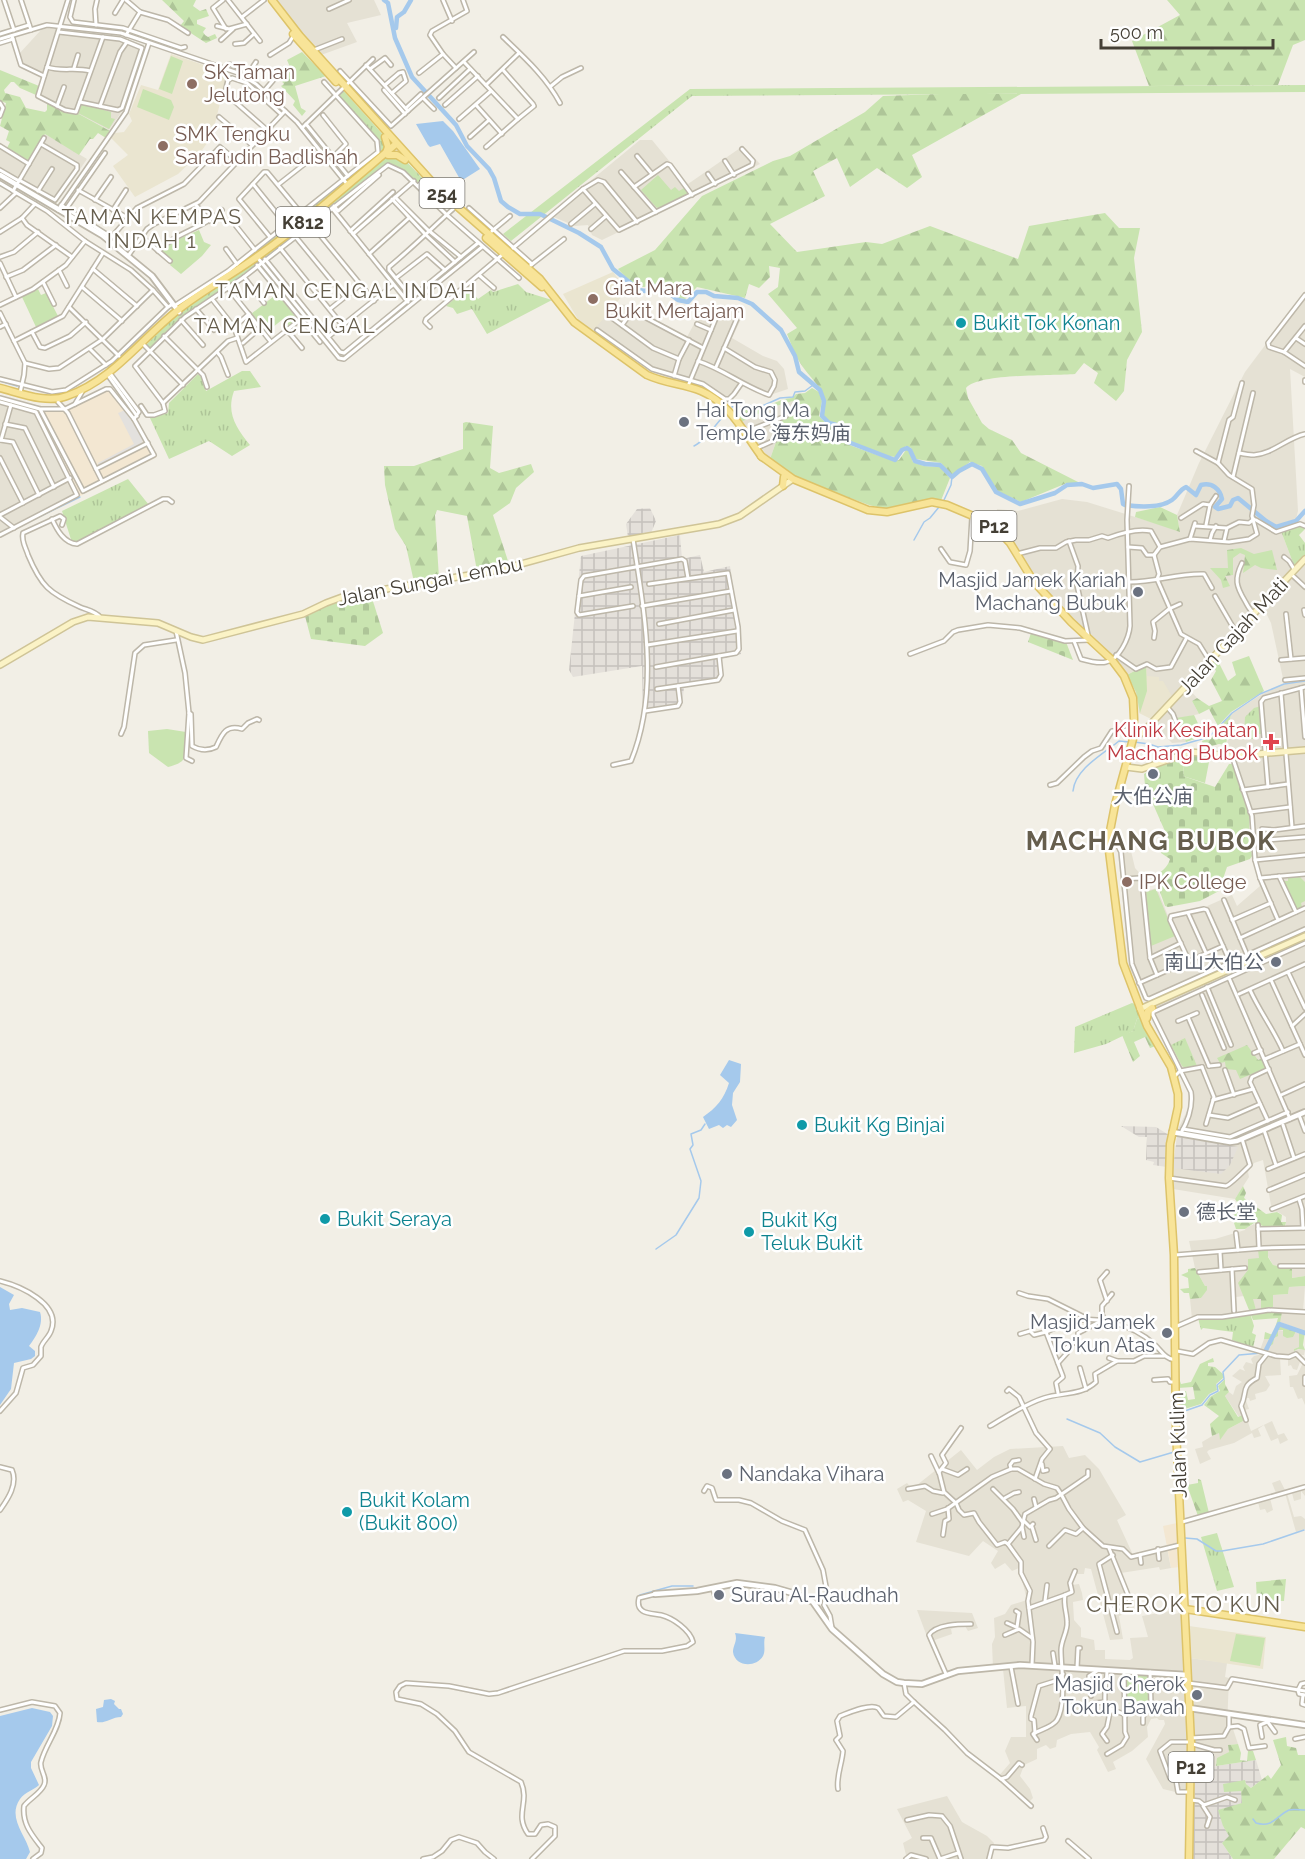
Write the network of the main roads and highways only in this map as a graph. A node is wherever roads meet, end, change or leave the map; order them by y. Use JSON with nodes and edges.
{"nodes":[{"id":1,"x":265,"y":0,"type":"edge"},
{"id":2,"x":274,"y":1,"type":"edge"},
{"id":3,"x":279,"y":12,"type":"junction"},
{"id":4,"x":346,"y":86,"type":"junction"},
{"id":5,"x":385,"y":137,"type":"junction"},
{"id":6,"x":396,"y":147,"type":"junction"},
{"id":7,"x":387,"y":154,"type":"junction"},
{"id":8,"x":405,"y":160,"type":"junction"},
{"id":9,"x":503,"y":250,"type":"junction"},
{"id":10,"x":555,"y":298,"type":"junction"},
{"id":11,"x":108,"y":373,"type":"junction"},
{"id":12,"x":0,"y":389,"type":"edge"},
{"id":13,"x":761,"y":456,"type":"junction"},
{"id":14,"x":784,"y":477,"type":"junction"},
{"id":15,"x":792,"y":480,"type":"junction"},
{"id":16,"x":783,"y":486,"type":"junction"},
{"id":17,"x":1305,"y":559,"type":"edge"},
{"id":18,"x":0,"y":665,"type":"edge"},
{"id":19,"x":1133,"y":737,"type":"junction"},
{"id":20,"x":1305,"y":750,"type":"edge"},
{"id":21,"x":1126,"y":767,"type":"junction"},
{"id":22,"x":1305,"y":936,"type":"edge"},
{"id":23,"x":1188,"y":991,"type":"junction"},
{"id":24,"x":1151,"y":1006,"type":"junction"},
{"id":25,"x":1142,"y":1009,"type":"junction"},
{"id":26,"x":1185,"y":1598,"type":"junction"},
{"id":27,"x":1185,"y":1609,"type":"junction"},
{"id":28,"x":1195,"y":1611,"type":"junction"},
{"id":29,"x":1186,"y":1621,"type":"junction"},
{"id":30,"x":1305,"y":1627,"type":"edge"},
{"id":31,"x":1189,"y":1859,"type":"edge"}],
"edges":[{"from":1,"to":3,"type":"main road","number":"254"},
{"from":2,"to":3,"type":"main road","number":"254"},
{"from":3,"to":4,"type":"main road","number":"254"},
{"from":3,"to":4,"type":"main road","number":"254"},
{"from":4,"to":5,"type":"main road","number":"254"},
{"from":4,"to":6,"type":"main road","number":"254"},
{"from":5,"to":6,"type":"main road","number":"254"},
{"from":5,"to":7,"type":"main road"},
{"from":6,"to":7,"type":"main road","number":"K812"},
{"from":6,"to":8,"type":"main road","number":"254"},
{"from":6,"to":9,"type":"main road","number":"254"},
{"from":7,"to":8,"type":"main road"},
{"from":7,"to":11,"type":"main road","number":"K812"},
{"from":8,"to":9,"type":"main road","number":"254"},
{"from":9,"to":10,"type":"main road","number":"254"},
{"from":9,"to":10,"type":"main road","number":"254"},
{"from":10,"to":13,"type":"main road","name":"Jalan Kulim","number":"P12"},
{"from":11,"to":12,"type":"main road","number":"K812"},
{"from":11,"to":12,"type":"main road","number":"K812"},
{"from":13,"to":14,"type":"main road","name":"Jalan Kulim","number":"P12"},
{"from":13,"to":15,"type":"main road","name":"Jalan Kulim","number":"P12"},
{"from":14,"to":15,"type":"main road","name":"Jalan Kulim","number":"P12"},
{"from":14,"to":16,"type":"main road"},
{"from":15,"to":16,"type":"main road","name":"Jalan Sungai Lembu"},
{"from":15,"to":19,"type":"main road","name":"Jalan Kulim","number":"P12"},
{"from":16,"to":18,"type":"main road","name":"Jalan Sungai Lembu"},
{"from":17,"to":19,"type":"main road","name":"Jalan Gajah Mati"},
{"from":19,"to":21,"type":"main road","name":"Jalan Kulim","number":"P12"},
{"from":20,"to":21,"type":"main road"},
{"from":21,"to":25,"type":"main road","name":"Jalan Kulim","number":"P12"},
{"from":22,"to":23,"type":"main road"},
{"from":23,"to":24,"type":"main road"},
{"from":23,"to":24,"type":"main road"},
{"from":24,"to":25,"type":"main road"},
{"from":24,"to":25,"type":"main road"},
{"from":25,"to":26,"type":"main road","name":"Jalan Kulim","number":"P12"},
{"from":26,"to":27,"type":"main road","name":"Jalan Kulim","number":"P12"},
{"from":26,"to":28,"type":"main road"},
{"from":27,"to":28,"type":"main road"},
{"from":27,"to":29,"type":"main road","name":"Jalan Kulim","number":"P12"},
{"from":28,"to":29,"type":"main road"},
{"from":28,"to":30,"type":"main road"},
{"from":29,"to":31,"type":"main road","name":"Jalan Kulim","number":"P12"}]}
